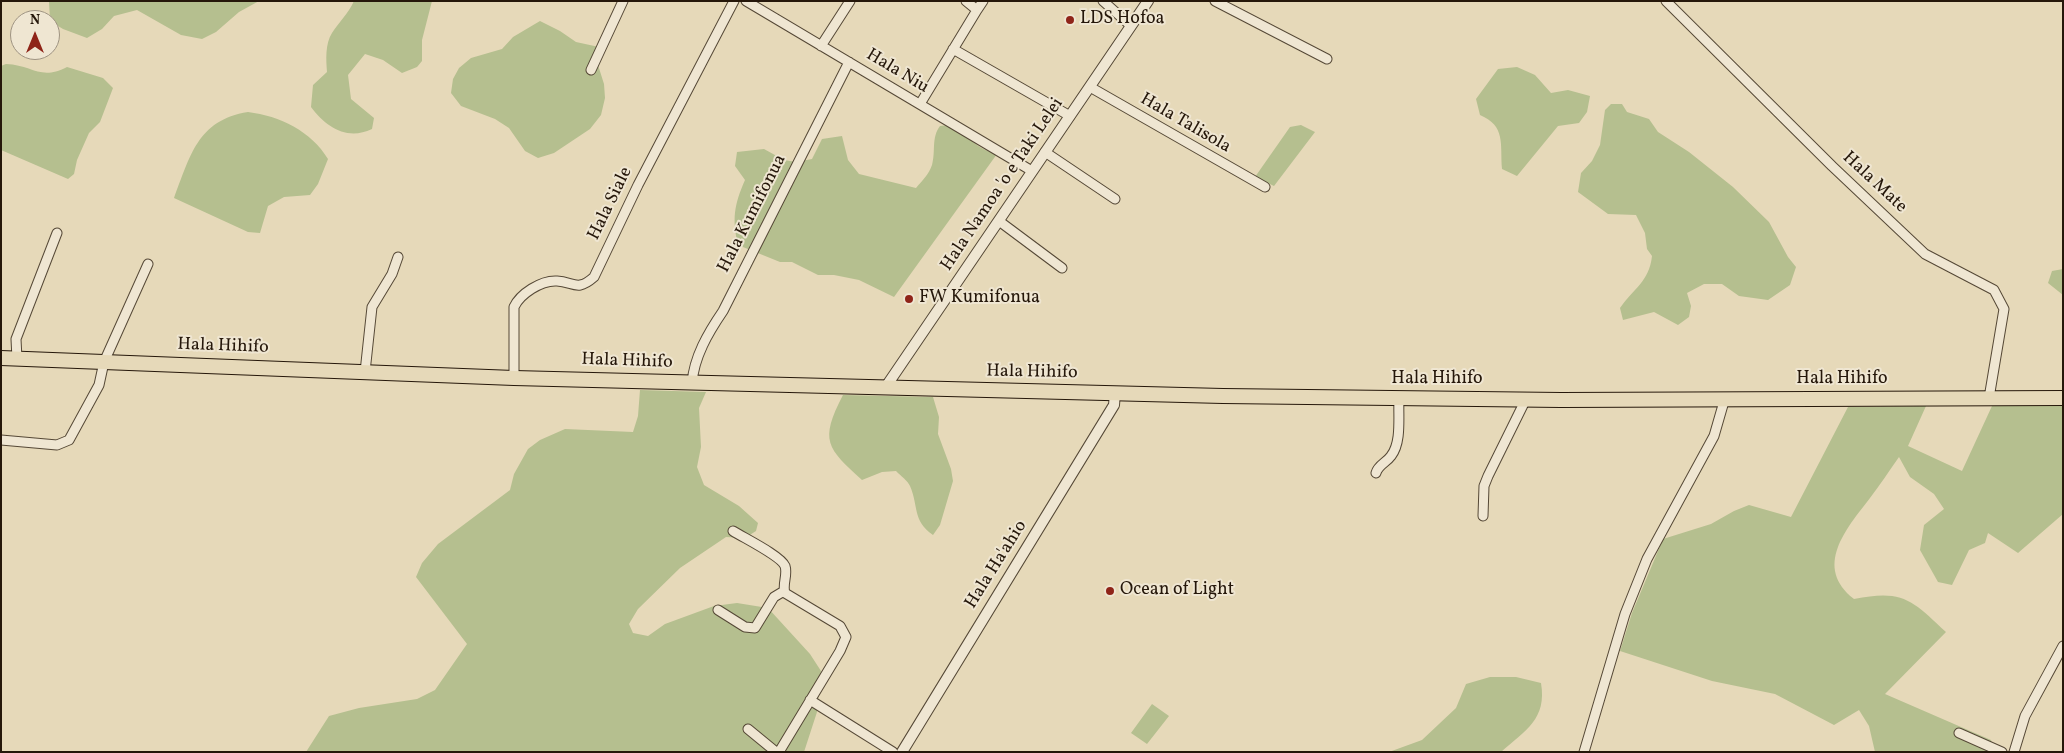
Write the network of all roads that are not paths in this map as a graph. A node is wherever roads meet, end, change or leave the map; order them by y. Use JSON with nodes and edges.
{"nodes":[{"id":1,"x":623,"y":1,"type":"edge"},
{"id":2,"x":734,"y":1,"type":"edge"},
{"id":3,"x":746,"y":1,"type":"edge"},
{"id":4,"x":850,"y":1,"type":"edge"},
{"id":5,"x":966,"y":1,"type":"edge"},
{"id":6,"x":983,"y":1,"type":"edge"},
{"id":7,"x":1103,"y":1,"type":"edge"},
{"id":8,"x":1148,"y":1,"type":"edge"},
{"id":9,"x":1215,"y":1,"type":"edge"},
{"id":10,"x":1666,"y":1,"type":"edge"},
{"id":11,"x":977,"y":10,"type":"junction"},
{"id":12,"x":1131,"y":26,"type":"junction"},
{"id":13,"x":821,"y":46,"type":"junction"},
{"id":14,"x":953,"y":49,"type":"junction"},
{"id":15,"x":1327,"y":59,"type":"dead end"},
{"id":16,"x":849,"y":62,"type":"junction"},
{"id":17,"x":591,"y":70,"type":"dead end"},
{"id":18,"x":1090,"y":87,"type":"junction"},
{"id":19,"x":920,"y":104,"type":"junction"},
{"id":20,"x":1070,"y":116,"type":"junction"},
{"id":21,"x":1045,"y":152,"type":"junction"},
{"id":22,"x":1032,"y":170,"type":"junction"},
{"id":23,"x":1265,"y":187,"type":"dead end"},
{"id":24,"x":1115,"y":199,"type":"dead end"},
{"id":25,"x":999,"y":221,"type":"junction"},
{"id":26,"x":57,"y":233,"type":"dead end"},
{"id":27,"x":398,"y":257,"type":"dead end"},
{"id":28,"x":148,"y":264,"type":"dead end"},
{"id":29,"x":1062,"y":268,"type":"dead end"},
{"id":30,"x":1,"y":358,"type":"edge"},
{"id":31,"x":17,"y":358,"type":"junction"},
{"id":32,"x":104,"y":362,"type":"junction"},
{"id":33,"x":365,"y":372,"type":"junction"},
{"id":34,"x":514,"y":378,"type":"junction"},
{"id":35,"x":692,"y":383,"type":"junction"},
{"id":36,"x":885,"y":388,"type":"junction"},
{"id":37,"x":1115,"y":394,"type":"junction"},
{"id":38,"x":1725,"y":398,"type":"junction"},
{"id":39,"x":1989,"y":398,"type":"junction"},
{"id":40,"x":2063,"y":398,"type":"edge"},
{"id":41,"x":1399,"y":399,"type":"junction"},
{"id":42,"x":1526,"y":399,"type":"junction"},
{"id":43,"x":1,"y":440,"type":"edge"},
{"id":44,"x":1376,"y":474,"type":"dead end"},
{"id":45,"x":1483,"y":516,"type":"dead end"},
{"id":46,"x":733,"y":531,"type":"dead end"},
{"id":47,"x":784,"y":591,"type":"junction"},
{"id":48,"x":718,"y":610,"type":"dead end"},
{"id":49,"x":2063,"y":646,"type":"edge"},
{"id":50,"x":810,"y":700,"type":"junction"},
{"id":51,"x":748,"y":729,"type":"dead end"},
{"id":52,"x":1959,"y":733,"type":"dead end"},
{"id":53,"x":778,"y":752,"type":"edge"},
{"id":54,"x":893,"y":752,"type":"edge"},
{"id":55,"x":902,"y":752,"type":"edge"},
{"id":56,"x":1584,"y":752,"type":"edge"},
{"id":57,"x":2002,"y":752,"type":"edge"},
{"id":58,"x":2014,"y":752,"type":"edge"}],
"edges":[{"from":1,"to":17,"type":"street"},
{"from":2,"to":34,"type":"street","name":"Hala Siale"},
{"from":3,"to":13,"type":"street","name":"Hala Niu"},
{"from":4,"to":13,"type":"street"},
{"from":5,"to":11,"type":"street"},
{"from":6,"to":11,"type":"street"},
{"from":7,"to":12,"type":"street"},
{"from":8,"to":12,"type":"street","name":"Hala Namoa 'o e Taki Lelei"},
{"from":9,"to":15,"type":"street"},
{"from":10,"to":39,"type":"street","name":"Hala Mate"},
{"from":11,"to":14,"type":"street"},
{"from":12,"to":18,"type":"street","name":"Hala Namoa 'o e Taki Lelei"},
{"from":13,"to":16,"type":"street","name":"Hala Niu"},
{"from":14,"to":19,"type":"street"},
{"from":14,"to":20,"type":"street"},
{"from":16,"to":19,"type":"street","name":"Hala Niu"},
{"from":16,"to":35,"type":"street","name":"Hala Kumifonua"},
{"from":18,"to":20,"type":"street","name":"Hala Namoa 'o e Taki Lelei"},
{"from":18,"to":23,"type":"street","name":"Hala Talisola"},
{"from":19,"to":22,"type":"street","name":"Hala Niu"},
{"from":20,"to":21,"type":"street","name":"Hala Namoa 'o e Taki Lelei"},
{"from":21,"to":22,"type":"street","name":"Hala Namoa 'o e Taki Lelei"},
{"from":21,"to":24,"type":"street"},
{"from":22,"to":25,"type":"street","name":"Hala Namoa 'o e Taki Lelei"},
{"from":25,"to":29,"type":"street"},
{"from":25,"to":36,"type":"street","name":"Hala Namoa 'o e Taki Lelei"},
{"from":26,"to":31,"type":"street"},
{"from":27,"to":33,"type":"street"},
{"from":28,"to":32,"type":"street"},
{"from":30,"to":31,"type":"main road","name":"Hala Hihifo"},
{"from":31,"to":32,"type":"main road","name":"Hala Hihifo"},
{"from":32,"to":33,"type":"main road","name":"Hala Hihifo"},
{"from":32,"to":43,"type":"street"},
{"from":33,"to":34,"type":"main road","name":"Hala Hihifo"},
{"from":34,"to":35,"type":"main road","name":"Hala Hihifo"},
{"from":35,"to":36,"type":"main road","name":"Hala Hihifo"},
{"from":36,"to":37,"type":"main road","name":"Hala Hihifo"},
{"from":37,"to":41,"type":"main road","name":"Hala Hihifo"},
{"from":37,"to":55,"type":"street","name":"Hala Ha'ahio"},
{"from":38,"to":39,"type":"main road","name":"Hala Hihifo"},
{"from":38,"to":42,"type":"main road","name":"Hala Hihifo"},
{"from":38,"to":56,"type":"street"},
{"from":39,"to":40,"type":"main road","name":"Hala Hihifo"},
{"from":41,"to":42,"type":"main road","name":"Hala Hihifo"},
{"from":41,"to":44,"type":"street"},
{"from":42,"to":45,"type":"street"},
{"from":46,"to":47,"type":"street"},
{"from":47,"to":48,"type":"street"},
{"from":47,"to":50,"type":"street"},
{"from":49,"to":58,"type":"street"},
{"from":50,"to":53,"type":"street"},
{"from":50,"to":54,"type":"street"},
{"from":51,"to":53,"type":"street"},
{"from":52,"to":57,"type":"street"}]}
